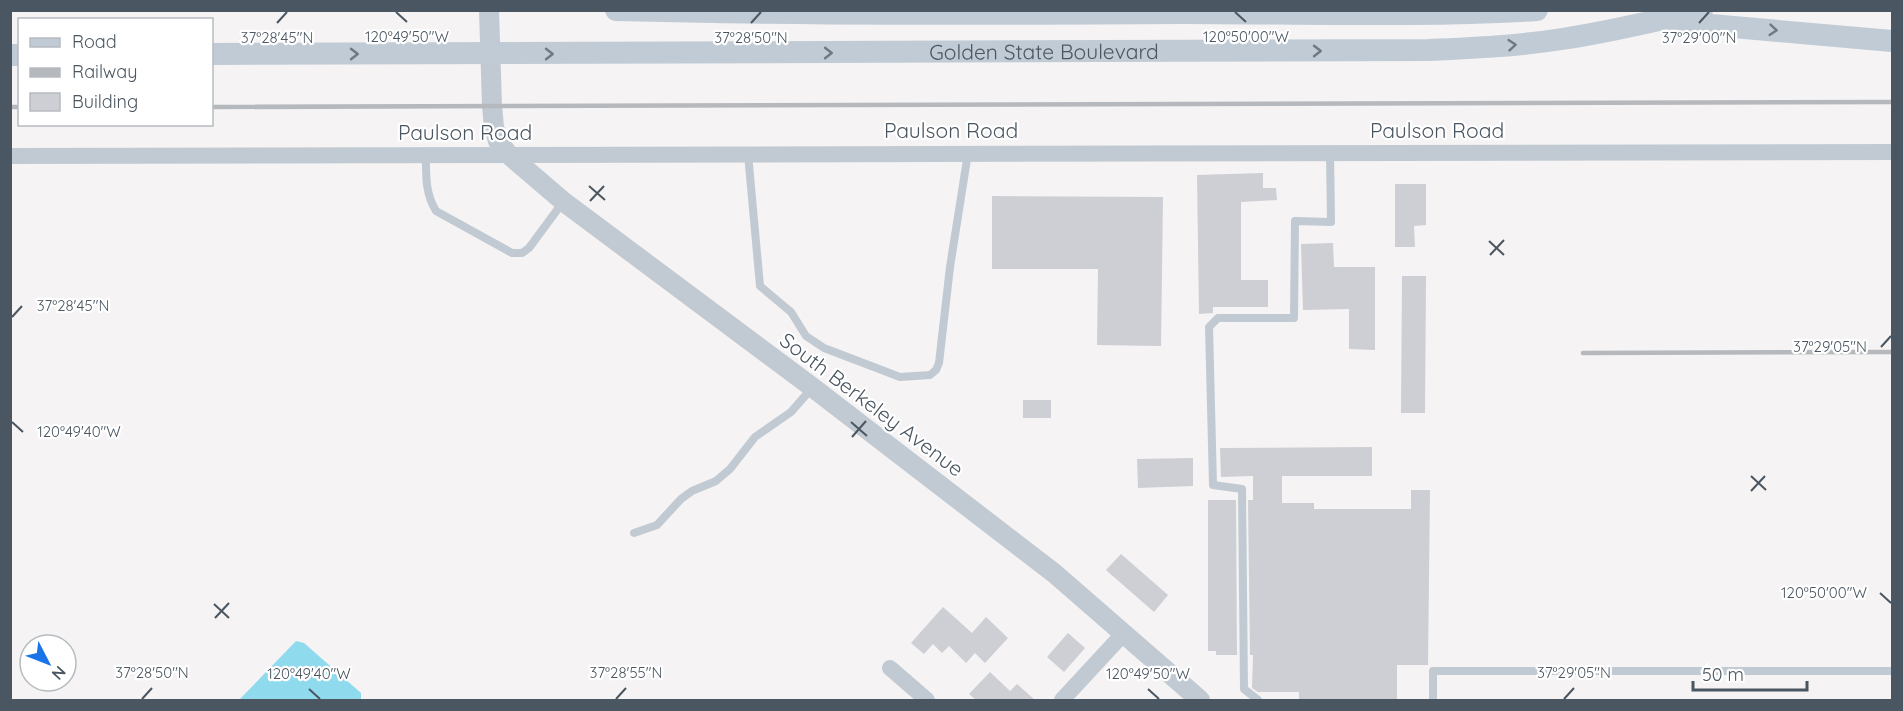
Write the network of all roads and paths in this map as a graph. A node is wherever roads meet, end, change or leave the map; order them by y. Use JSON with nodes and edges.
{"nodes":[{"id":1,"x":489,"y":10,"type":"edge"},
{"id":2,"x":616,"y":10,"type":"edge"},
{"id":3,"x":1537,"y":10,"type":"edge"},
{"id":4,"x":1702,"y":10,"type":"edge"},
{"id":5,"x":1268,"y":12,"type":"edge"},
{"id":6,"x":1631,"y":27,"type":"junction"},
{"id":7,"x":1893,"y":41,"type":"edge"},
{"id":8,"x":213,"y":54,"type":"edge"},
{"id":9,"x":490,"y":54,"type":"junction"},
{"id":10,"x":1330,"y":152,"type":"junction"},
{"id":11,"x":1893,"y":152,"type":"edge"},
{"id":12,"x":968,"y":153,"type":"junction"},
{"id":13,"x":426,"y":154,"type":"junction"},
{"id":14,"x":508,"y":154,"type":"junction"},
{"id":15,"x":748,"y":154,"type":"junction"},
{"id":16,"x":10,"y":156,"type":"edge"},
{"id":17,"x":564,"y":202,"type":"junction"},
{"id":18,"x":812,"y":387,"type":"junction"},
{"id":19,"x":634,"y":533,"type":"dead end"},
{"id":20,"x":1124,"y":633,"type":"junction"},
{"id":21,"x":890,"y":668,"type":"dead end"},
{"id":22,"x":1893,"y":671,"type":"edge"},
{"id":23,"x":927,"y":700,"type":"edge"},
{"id":24,"x":1062,"y":700,"type":"edge"},
{"id":25,"x":1200,"y":700,"type":"edge"},
{"id":26,"x":1258,"y":700,"type":"edge"},
{"id":27,"x":1433,"y":700,"type":"edge"}],
"edges":[{"from":1,"to":9,"type":"street"},
{"from":2,"to":5,"type":"main road","name":"Golden State Boulevard"},
{"from":3,"to":5,"type":"main road","name":"Golden State Boulevard"},
{"from":4,"to":6,"type":"main road","name":"Golden State Boulevard"},
{"from":6,"to":7,"type":"main road","one_way":true},
{"from":9,"to":6,"type":"main road","name":"Golden State Boulevard","one_way":true},
{"from":8,"to":9,"type":"main road","name":"Golden State Boulevard","one_way":true},
{"from":9,"to":14,"type":"street"},
{"from":10,"to":11,"type":"street","name":"Paulson Road"},
{"from":10,"to":12,"type":"street","name":"Paulson Road"},
{"from":10,"to":26,"type":"lane"},
{"from":12,"to":15,"type":"street","name":"Paulson Road"},
{"from":12,"to":15,"type":"lane"},
{"from":13,"to":14,"type":"street","name":"Paulson Road"},
{"from":13,"to":16,"type":"street","name":"Paulson Road"},
{"from":13,"to":17,"type":"lane"},
{"from":14,"to":15,"type":"street","name":"Paulson Road"},
{"from":14,"to":17,"type":"street","name":"South Berkeley Avenue"},
{"from":17,"to":18,"type":"street","name":"South Berkeley Avenue"},
{"from":18,"to":19,"type":"lane"},
{"from":18,"to":20,"type":"street","name":"South Berkeley Avenue"},
{"from":20,"to":24,"type":"street"},
{"from":20,"to":25,"type":"street","name":"South Berkeley Avenue"},
{"from":21,"to":23,"type":"street"},
{"from":22,"to":27,"type":"lane"}]}
